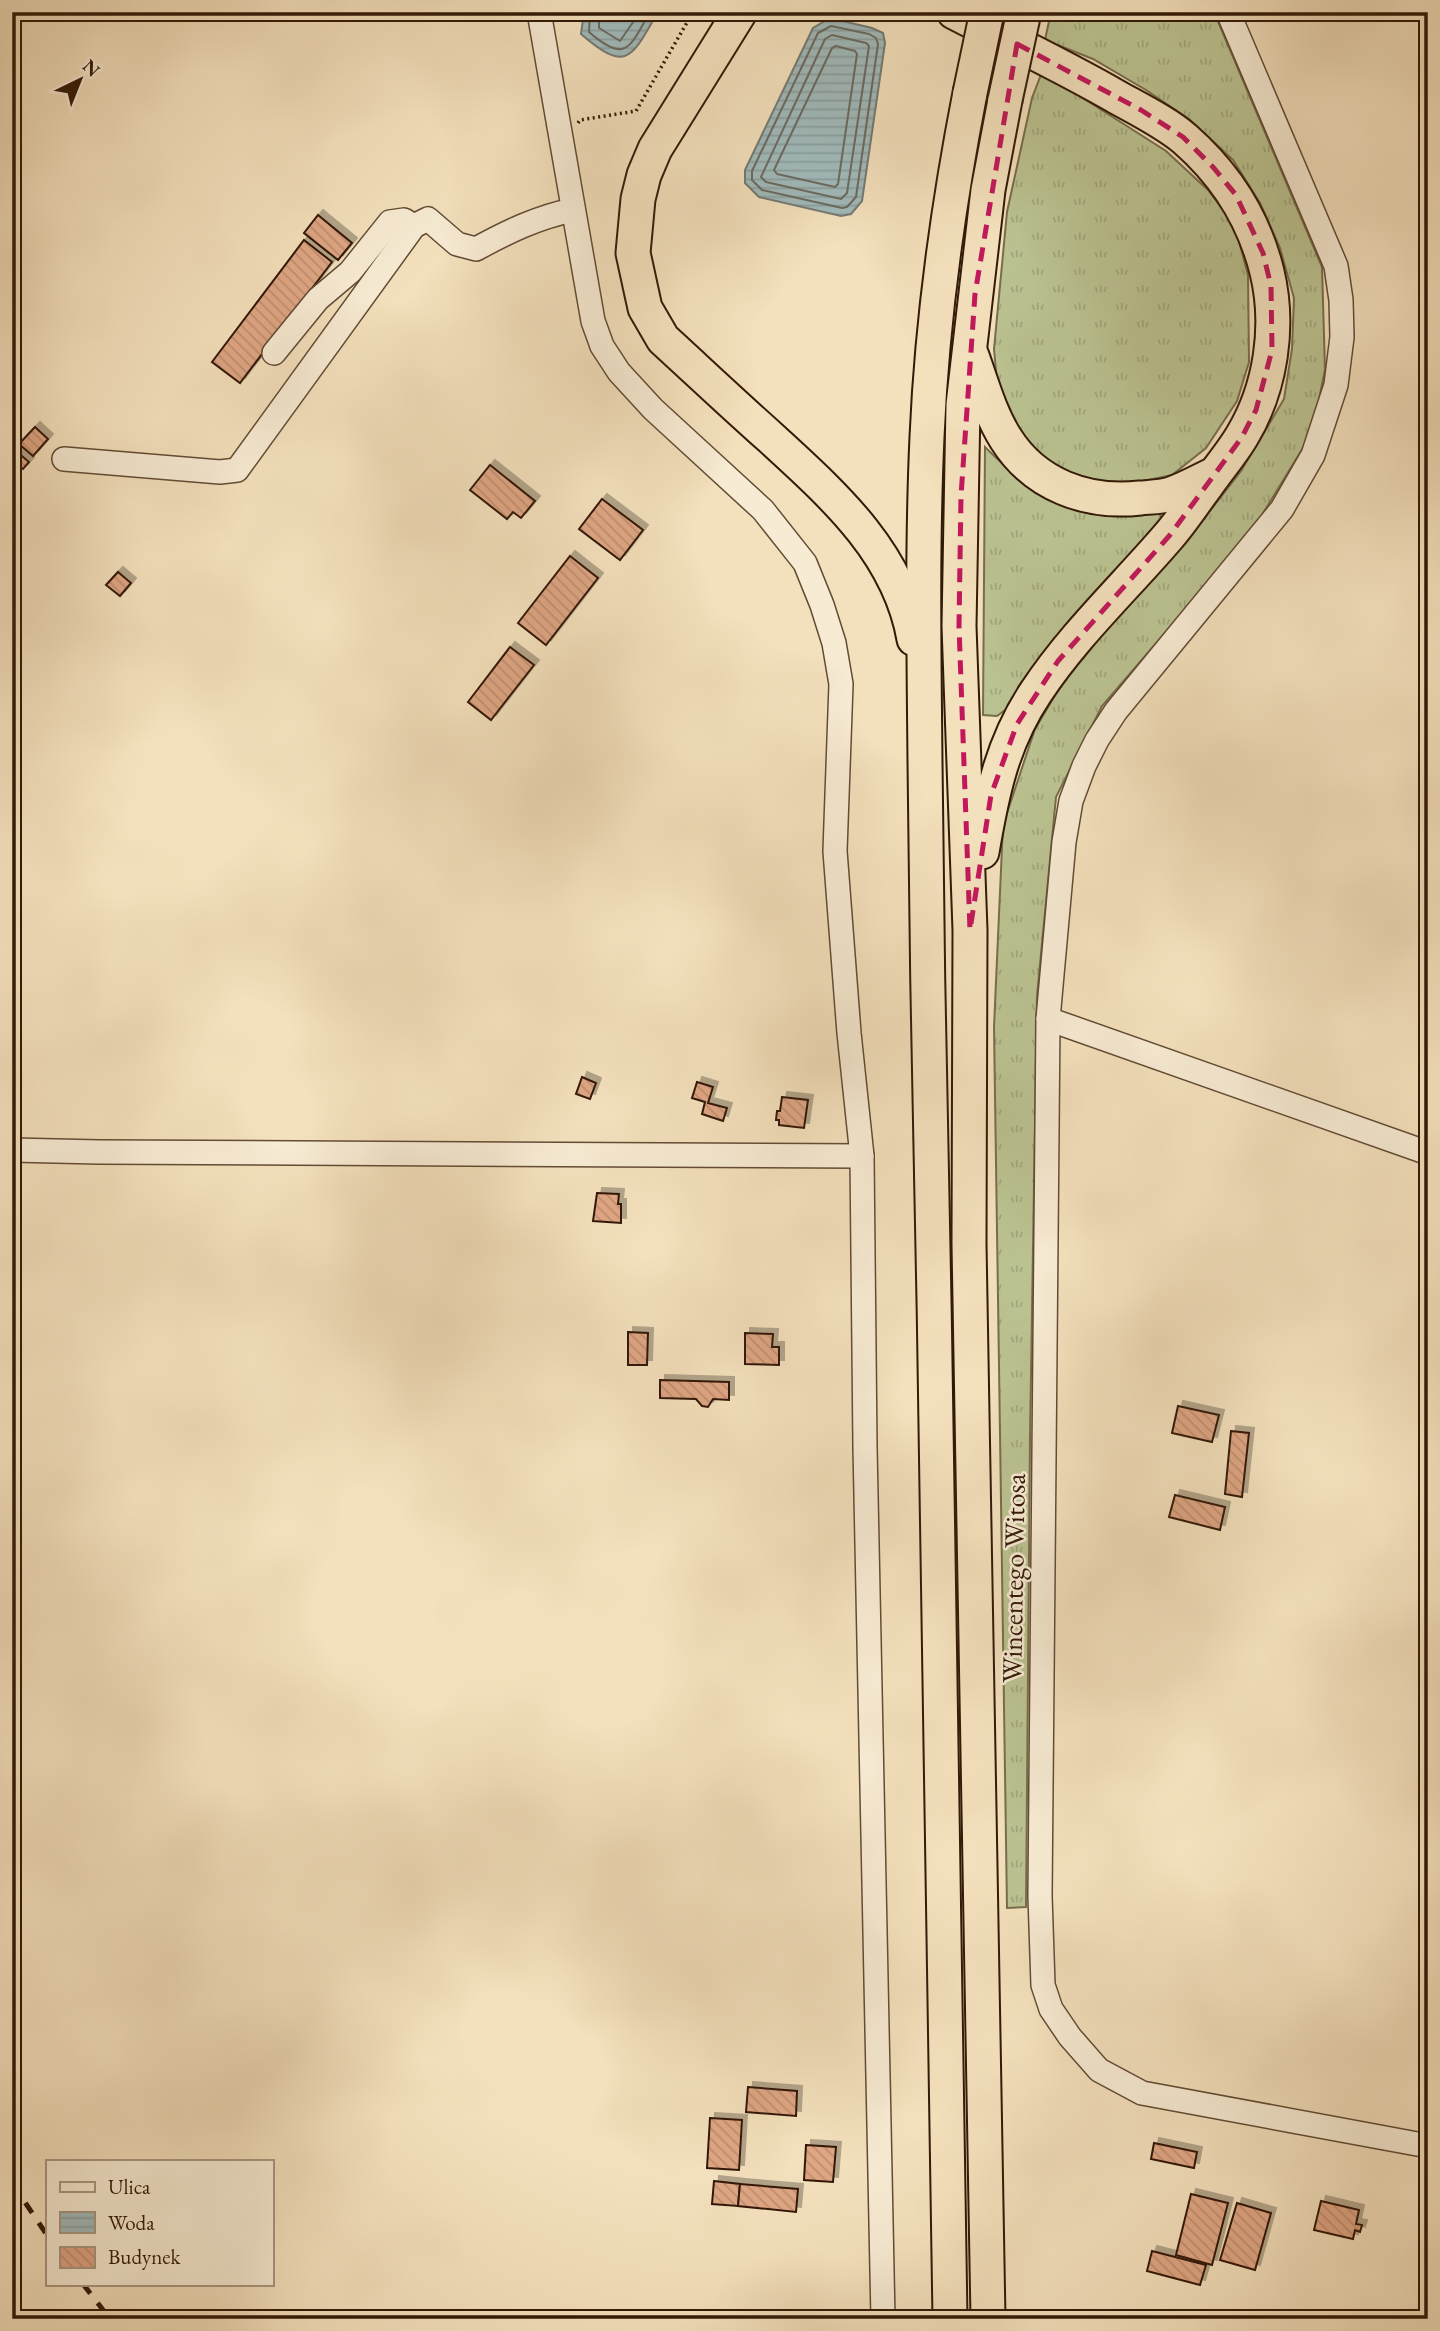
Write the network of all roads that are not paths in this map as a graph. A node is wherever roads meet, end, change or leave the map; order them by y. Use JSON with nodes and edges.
{"nodes":[{"id":1,"x":539,"y":12,"type":"edge"},
{"id":2,"x":740,"y":12,"type":"edge"},
{"id":3,"x":954,"y":12,"type":"edge"},
{"id":4,"x":987,"y":12,"type":"edge"},
{"id":5,"x":1024,"y":12,"type":"edge"},
{"id":6,"x":1228,"y":12,"type":"edge"},
{"id":7,"x":573,"y":210,"type":"junction"},
{"id":8,"x":414,"y":226,"type":"junction"},
{"id":9,"x":968,"y":347,"type":"junction"},
{"id":10,"x":274,"y":353,"type":"dead end"},
{"id":11,"x":64,"y":459,"type":"dead end"},
{"id":12,"x":1214,"y":474,"type":"junction"},
{"id":13,"x":924,"y":696,"type":"junction"},
{"id":14,"x":970,"y":930,"type":"junction"},
{"id":15,"x":1048,"y":1019,"type":"junction"},
{"id":16,"x":12,"y":1150,"type":"edge"},
{"id":17,"x":1428,"y":1153,"type":"edge"},
{"id":18,"x":862,"y":1156,"type":"junction"},
{"id":19,"x":1428,"y":2146,"type":"edge"},
{"id":20,"x":883,"y":2319,"type":"edge"},
{"id":21,"x":950,"y":2319,"type":"edge"},
{"id":22,"x":988,"y":2319,"type":"edge"}],
"edges":[{"from":1,"to":7,"type":"street"},
{"from":2,"to":13,"type":"highway"},
{"from":3,"to":12,"type":"highway"},
{"from":4,"to":13,"type":"highway","bridge":true},
{"from":5,"to":9,"type":"highway","bridge":true},
{"from":6,"to":15,"type":"street","name":"Wincentego Witosa"},
{"from":7,"to":8,"type":"street"},
{"from":7,"to":18,"type":"street"},
{"from":8,"to":10,"type":"street"},
{"from":8,"to":11,"type":"street"},
{"from":9,"to":12,"type":"highway"},
{"from":9,"to":14,"type":"highway"},
{"from":12,"to":14,"type":"highway"},
{"from":13,"to":21,"type":"highway"},
{"from":14,"to":22,"type":"highway"},
{"from":15,"to":17,"type":"street"},
{"from":15,"to":19,"type":"street","name":"Wincentego Witosa"},
{"from":16,"to":18,"type":"street"},
{"from":18,"to":20,"type":"street"}]}
